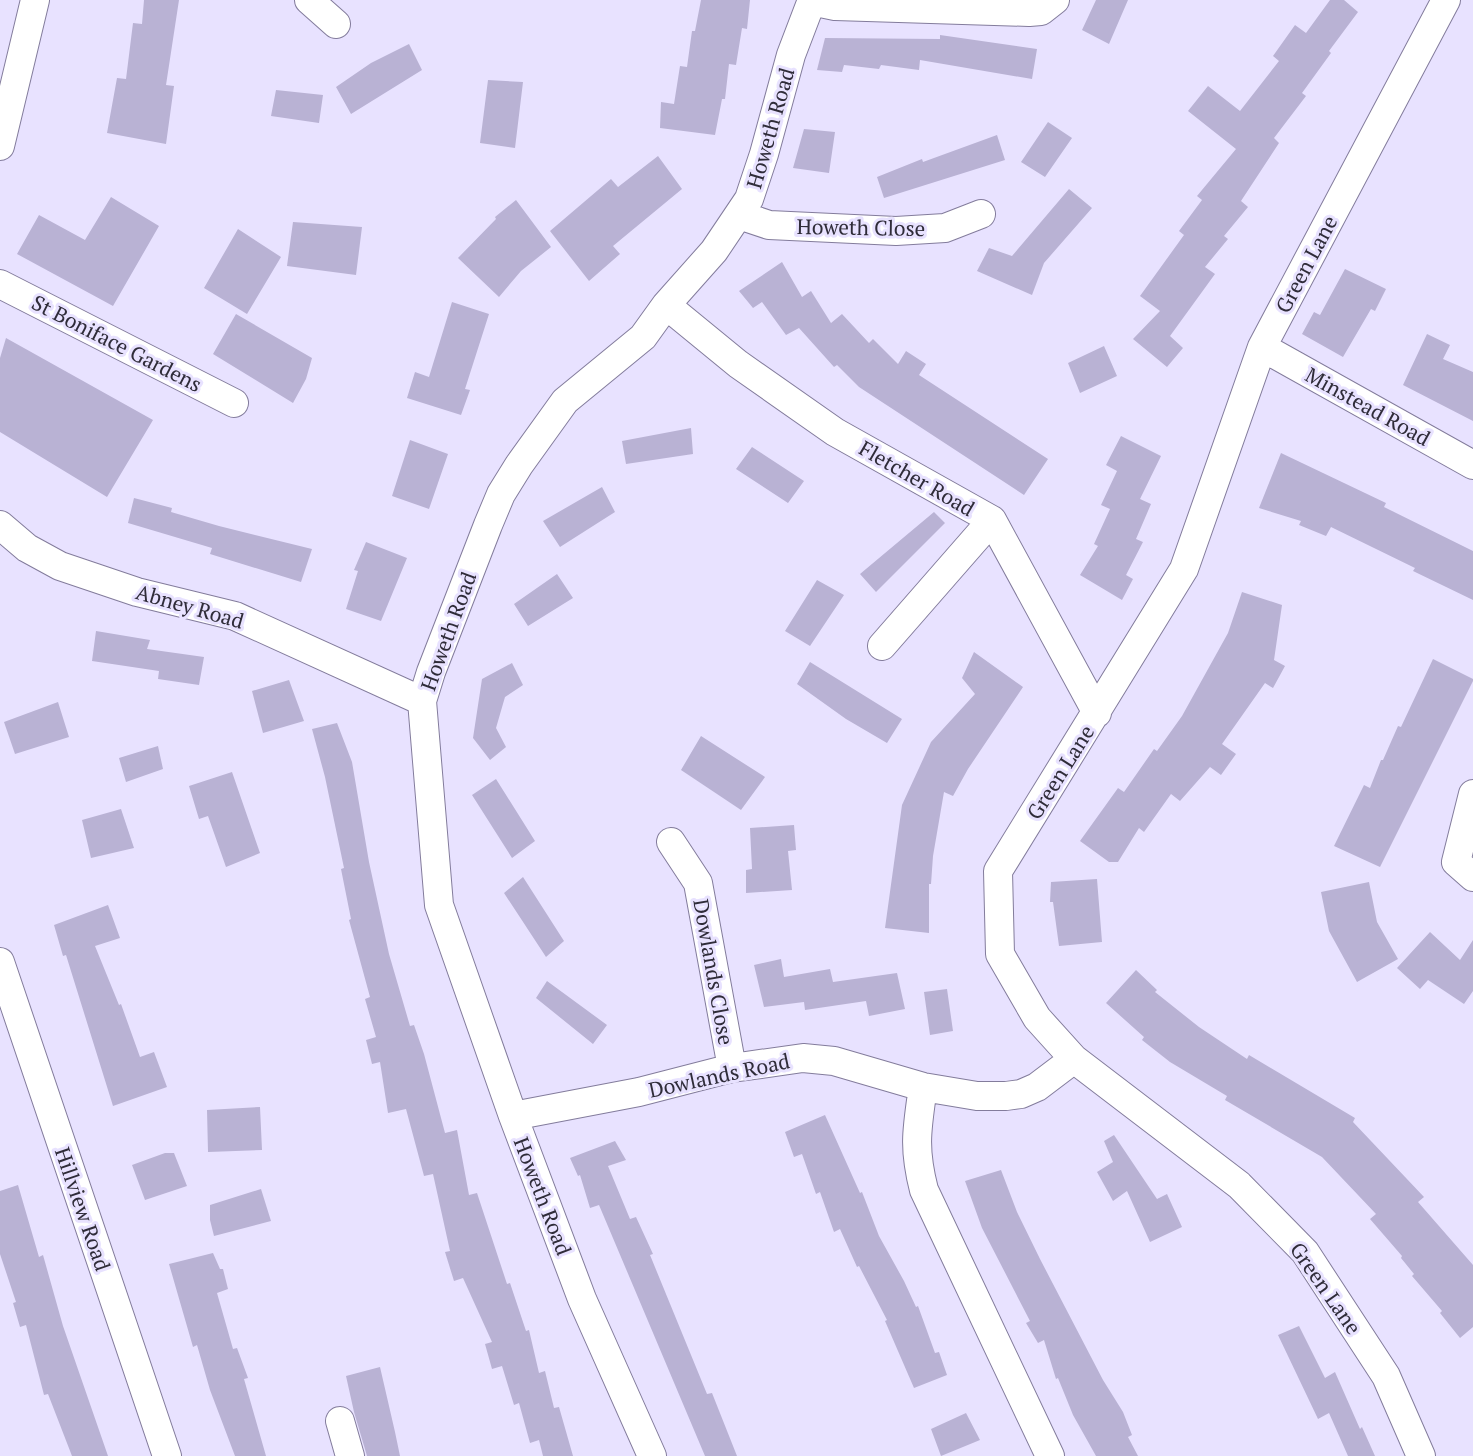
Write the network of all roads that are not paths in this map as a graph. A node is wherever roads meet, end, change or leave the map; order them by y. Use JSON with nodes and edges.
{"nodes":[{"id":1,"x":35,"y":0,"type":"edge"},
{"id":2,"x":309,"y":0,"type":"edge"},
{"id":3,"x":811,"y":0,"type":"edge"},
{"id":4,"x":1055,"y":0,"type":"edge"},
{"id":5,"x":1446,"y":0,"type":"edge"},
{"id":6,"x":336,"y":24,"type":"dead end"},
{"id":7,"x":0,"y":146,"type":"edge"},
{"id":8,"x":981,"y":214,"type":"dead end"},
{"id":9,"x":739,"y":215,"type":"junction"},
{"id":10,"x":0,"y":284,"type":"edge"},
{"id":11,"x":666,"y":305,"type":"junction"},
{"id":12,"x":1262,"y":347,"type":"junction"},
{"id":13,"x":234,"y":403,"type":"dead end"},
{"id":14,"x":1473,"y":465,"type":"edge"},
{"id":15,"x":992,"y":520,"type":"junction"},
{"id":16,"x":0,"y":525,"type":"edge"},
{"id":17,"x":882,"y":646,"type":"dead end"},
{"id":18,"x":422,"y":701,"type":"junction"},
{"id":19,"x":1097,"y":713,"type":"junction"},
{"id":20,"x":1473,"y":794,"type":"edge"},
{"id":21,"x":671,"y":842,"type":"dead end"},
{"id":22,"x":1473,"y":877,"type":"edge"},
{"id":23,"x":0,"y":962,"type":"edge"},
{"id":24,"x":1074,"y":1059,"type":"junction"},
{"id":25,"x":732,"y":1068,"type":"junction"},
{"id":26,"x":923,"y":1087,"type":"junction"},
{"id":27,"x":513,"y":1116,"type":"junction"},
{"id":28,"x":340,"y":1421,"type":"dead end"},
{"id":29,"x":167,"y":1456,"type":"edge"},
{"id":30,"x":350,"y":1456,"type":"edge"},
{"id":31,"x":652,"y":1456,"type":"edge"},
{"id":32,"x":1050,"y":1456,"type":"edge"},
{"id":33,"x":1421,"y":1456,"type":"edge"}],
"edges":[{"from":1,"to":7,"type":"street"},
{"from":2,"to":6,"type":"street"},
{"from":3,"to":4,"type":"street"},
{"from":3,"to":9,"type":"street","name":"Howeth Road"},
{"from":5,"to":12,"type":"street","name":"Green Lane"},
{"from":8,"to":9,"type":"street","name":"Howeth Close"},
{"from":9,"to":11,"type":"street","name":"Howeth Road"},
{"from":10,"to":13,"type":"street","name":"St Boniface Gardens"},
{"from":11,"to":15,"type":"street","name":"Fletcher Road"},
{"from":11,"to":18,"type":"street","name":"Howeth Road"},
{"from":12,"to":14,"type":"street","name":"Minstead Road"},
{"from":12,"to":19,"type":"street","name":"Green Lane"},
{"from":15,"to":17,"type":"street"},
{"from":15,"to":19,"type":"street","name":"Fletcher Road"},
{"from":16,"to":18,"type":"street","name":"Abney Road"},
{"from":18,"to":27,"type":"street","name":"Howeth Road"},
{"from":19,"to":24,"type":"street","name":"Green Lane"},
{"from":20,"to":22,"type":"street"},
{"from":21,"to":25,"type":"street","name":"Dowlands Close"},
{"from":23,"to":29,"type":"street","name":"Hillview Road"},
{"from":24,"to":26,"type":"street","name":"Dowlands Road"},
{"from":24,"to":33,"type":"street","name":"Green Lane"},
{"from":25,"to":26,"type":"street","name":"Dowlands Road"},
{"from":25,"to":27,"type":"street","name":"Dowlands Road"},
{"from":26,"to":32,"type":"street"},
{"from":27,"to":31,"type":"street","name":"Howeth Road"},
{"from":28,"to":30,"type":"street"}]}
